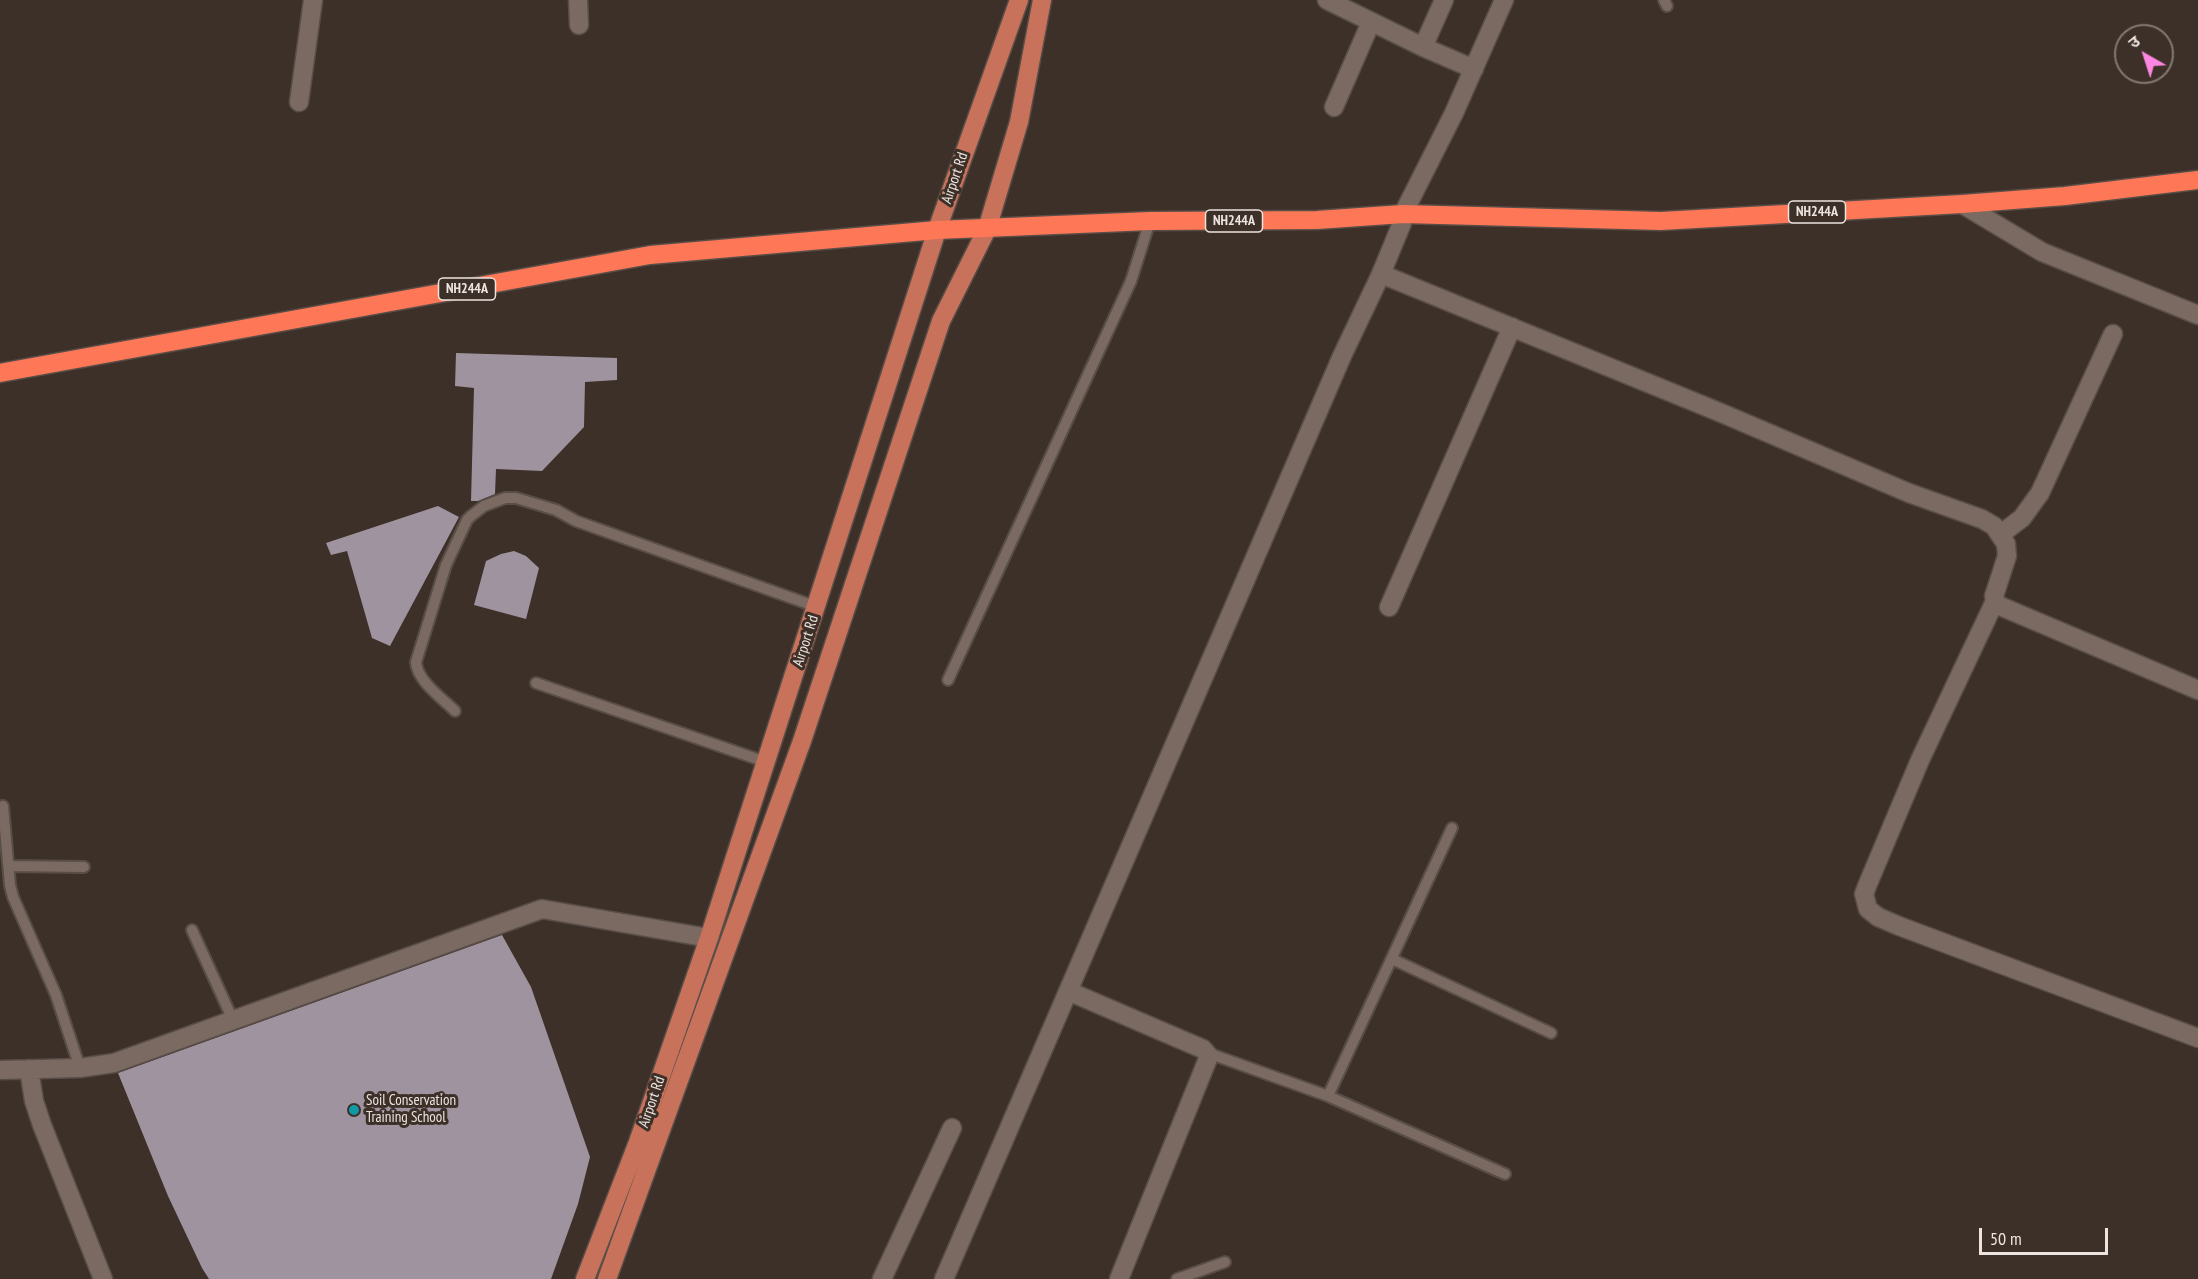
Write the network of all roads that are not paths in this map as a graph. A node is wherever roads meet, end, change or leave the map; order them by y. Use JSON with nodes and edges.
{"nodes":[{"id":1,"x":313,"y":0,"type":"edge"},
{"id":2,"x":578,"y":0,"type":"edge"},
{"id":3,"x":1019,"y":0,"type":"edge"},
{"id":4,"x":1042,"y":0,"type":"edge"},
{"id":5,"x":1327,"y":0,"type":"edge"},
{"id":6,"x":1444,"y":0,"type":"edge"},
{"id":7,"x":1504,"y":0,"type":"edge"},
{"id":8,"x":1371,"y":22,"type":"junction"},
{"id":9,"x":579,"y":25,"type":"dead end"},
{"id":10,"x":1423,"y":47,"type":"junction"},
{"id":11,"x":1474,"y":69,"type":"junction"},
{"id":12,"x":299,"y":102,"type":"dead end"},
{"id":13,"x":1334,"y":107,"type":"dead end"},
{"id":14,"x":2198,"y":180,"type":"edge"},
{"id":15,"x":1962,"y":204,"type":"junction"},
{"id":16,"x":1403,"y":214,"type":"junction"},
{"id":17,"x":1150,"y":221,"type":"junction"},
{"id":18,"x":987,"y":228,"type":"junction"},
{"id":19,"x":937,"y":230,"type":"junction"},
{"id":20,"x":1381,"y":273,"type":"junction"},
{"id":21,"x":2198,"y":315,"type":"edge"},
{"id":22,"x":1512,"y":327,"type":"junction"},
{"id":23,"x":2112,"y":334,"type":"dead end"},
{"id":24,"x":0,"y":373,"type":"edge"},
{"id":25,"x":2001,"y":534,"type":"junction"},
{"id":26,"x":1995,"y":601,"type":"junction"},
{"id":27,"x":817,"y":607,"type":"junction"},
{"id":28,"x":1389,"y":607,"type":"dead end"},
{"id":29,"x":948,"y":680,"type":"dead end"},
{"id":30,"x":536,"y":683,"type":"dead end"},
{"id":31,"x":2198,"y":690,"type":"edge"},
{"id":32,"x":455,"y":711,"type":"dead end"},
{"id":33,"x":766,"y":762,"type":"junction"},
{"id":34,"x":3,"y":806,"type":"dead end"},
{"id":35,"x":1452,"y":828,"type":"dead end"},
{"id":36,"x":9,"y":866,"type":"junction"},
{"id":37,"x":84,"y":867,"type":"dead end"},
{"id":38,"x":192,"y":930,"type":"dead end"},
{"id":39,"x":709,"y":938,"type":"junction"},
{"id":40,"x":1392,"y":959,"type":"junction"},
{"id":41,"x":1068,"y":991,"type":"junction"},
{"id":42,"x":232,"y":1020,"type":"junction"},
{"id":43,"x":1551,"y":1034,"type":"dead end"},
{"id":44,"x":2198,"y":1038,"type":"edge"},
{"id":45,"x":1208,"y":1053,"type":"junction"},
{"id":46,"x":80,"y":1068,"type":"junction"},
{"id":47,"x":29,"y":1069,"type":"junction"},
{"id":48,"x":0,"y":1070,"type":"edge"},
{"id":49,"x":1328,"y":1096,"type":"junction"},
{"id":50,"x":952,"y":1128,"type":"dead end"},
{"id":51,"x":1505,"y":1174,"type":"dead end"},
{"id":52,"x":1225,"y":1262,"type":"dead end"},
{"id":53,"x":104,"y":1279,"type":"edge"},
{"id":54,"x":585,"y":1279,"type":"edge"},
{"id":55,"x":608,"y":1279,"type":"edge"},
{"id":56,"x":882,"y":1279,"type":"edge"},
{"id":57,"x":944,"y":1279,"type":"edge"},
{"id":58,"x":1119,"y":1279,"type":"edge"},
{"id":59,"x":1177,"y":1279,"type":"edge"}],
"edges":[{"from":1,"to":12,"type":"street"},
{"from":2,"to":9,"type":"street"},
{"from":3,"to":19,"type":"main road","name":"Airport Rd"},
{"from":4,"to":18,"type":"main road"},
{"from":5,"to":8,"type":"street"},
{"from":6,"to":10,"type":"street"},
{"from":7,"to":11,"type":"street"},
{"from":8,"to":10,"type":"street"},
{"from":8,"to":13,"type":"street"},
{"from":10,"to":11,"type":"street"},
{"from":11,"to":16,"type":"street"},
{"from":14,"to":15,"type":"highway","number":"NH244A"},
{"from":15,"to":16,"type":"highway","number":"NH244A"},
{"from":15,"to":21,"type":"street"},
{"from":16,"to":17,"type":"highway","number":"NH244A"},
{"from":16,"to":20,"type":"street"},
{"from":17,"to":18,"type":"highway","number":"NH244A"},
{"from":17,"to":29,"type":"lane"},
{"from":18,"to":19,"type":"highway","number":"NH244A"},
{"from":18,"to":55,"type":"main road"},
{"from":19,"to":24,"type":"highway","number":"NH244A"},
{"from":19,"to":27,"type":"main road","name":"Airport Rd"},
{"from":20,"to":22,"type":"street"},
{"from":20,"to":41,"type":"street"},
{"from":22,"to":25,"type":"street"},
{"from":22,"to":28,"type":"street"},
{"from":23,"to":25,"type":"street"},
{"from":25,"to":26,"type":"street"},
{"from":26,"to":31,"type":"street"},
{"from":26,"to":44,"type":"street"},
{"from":27,"to":32,"type":"lane"},
{"from":27,"to":33,"type":"main road","name":"Airport Rd"},
{"from":30,"to":33,"type":"lane"},
{"from":33,"to":39,"type":"main road","name":"Airport Rd"},
{"from":34,"to":36,"type":"lane"},
{"from":35,"to":40,"type":"lane"},
{"from":36,"to":37,"type":"lane"},
{"from":36,"to":46,"type":"lane"},
{"from":38,"to":42,"type":"lane"},
{"from":39,"to":42,"type":"street"},
{"from":39,"to":54,"type":"main road","name":"Airport Rd"},
{"from":40,"to":43,"type":"lane"},
{"from":40,"to":49,"type":"lane"},
{"from":41,"to":45,"type":"street"},
{"from":41,"to":57,"type":"street"},
{"from":42,"to":46,"type":"street"},
{"from":45,"to":49,"type":"lane"},
{"from":45,"to":58,"type":"street"},
{"from":46,"to":47,"type":"street"},
{"from":47,"to":48,"type":"street"},
{"from":47,"to":53,"type":"street"},
{"from":49,"to":51,"type":"lane"},
{"from":50,"to":56,"type":"street"},
{"from":52,"to":59,"type":"lane"}]}
